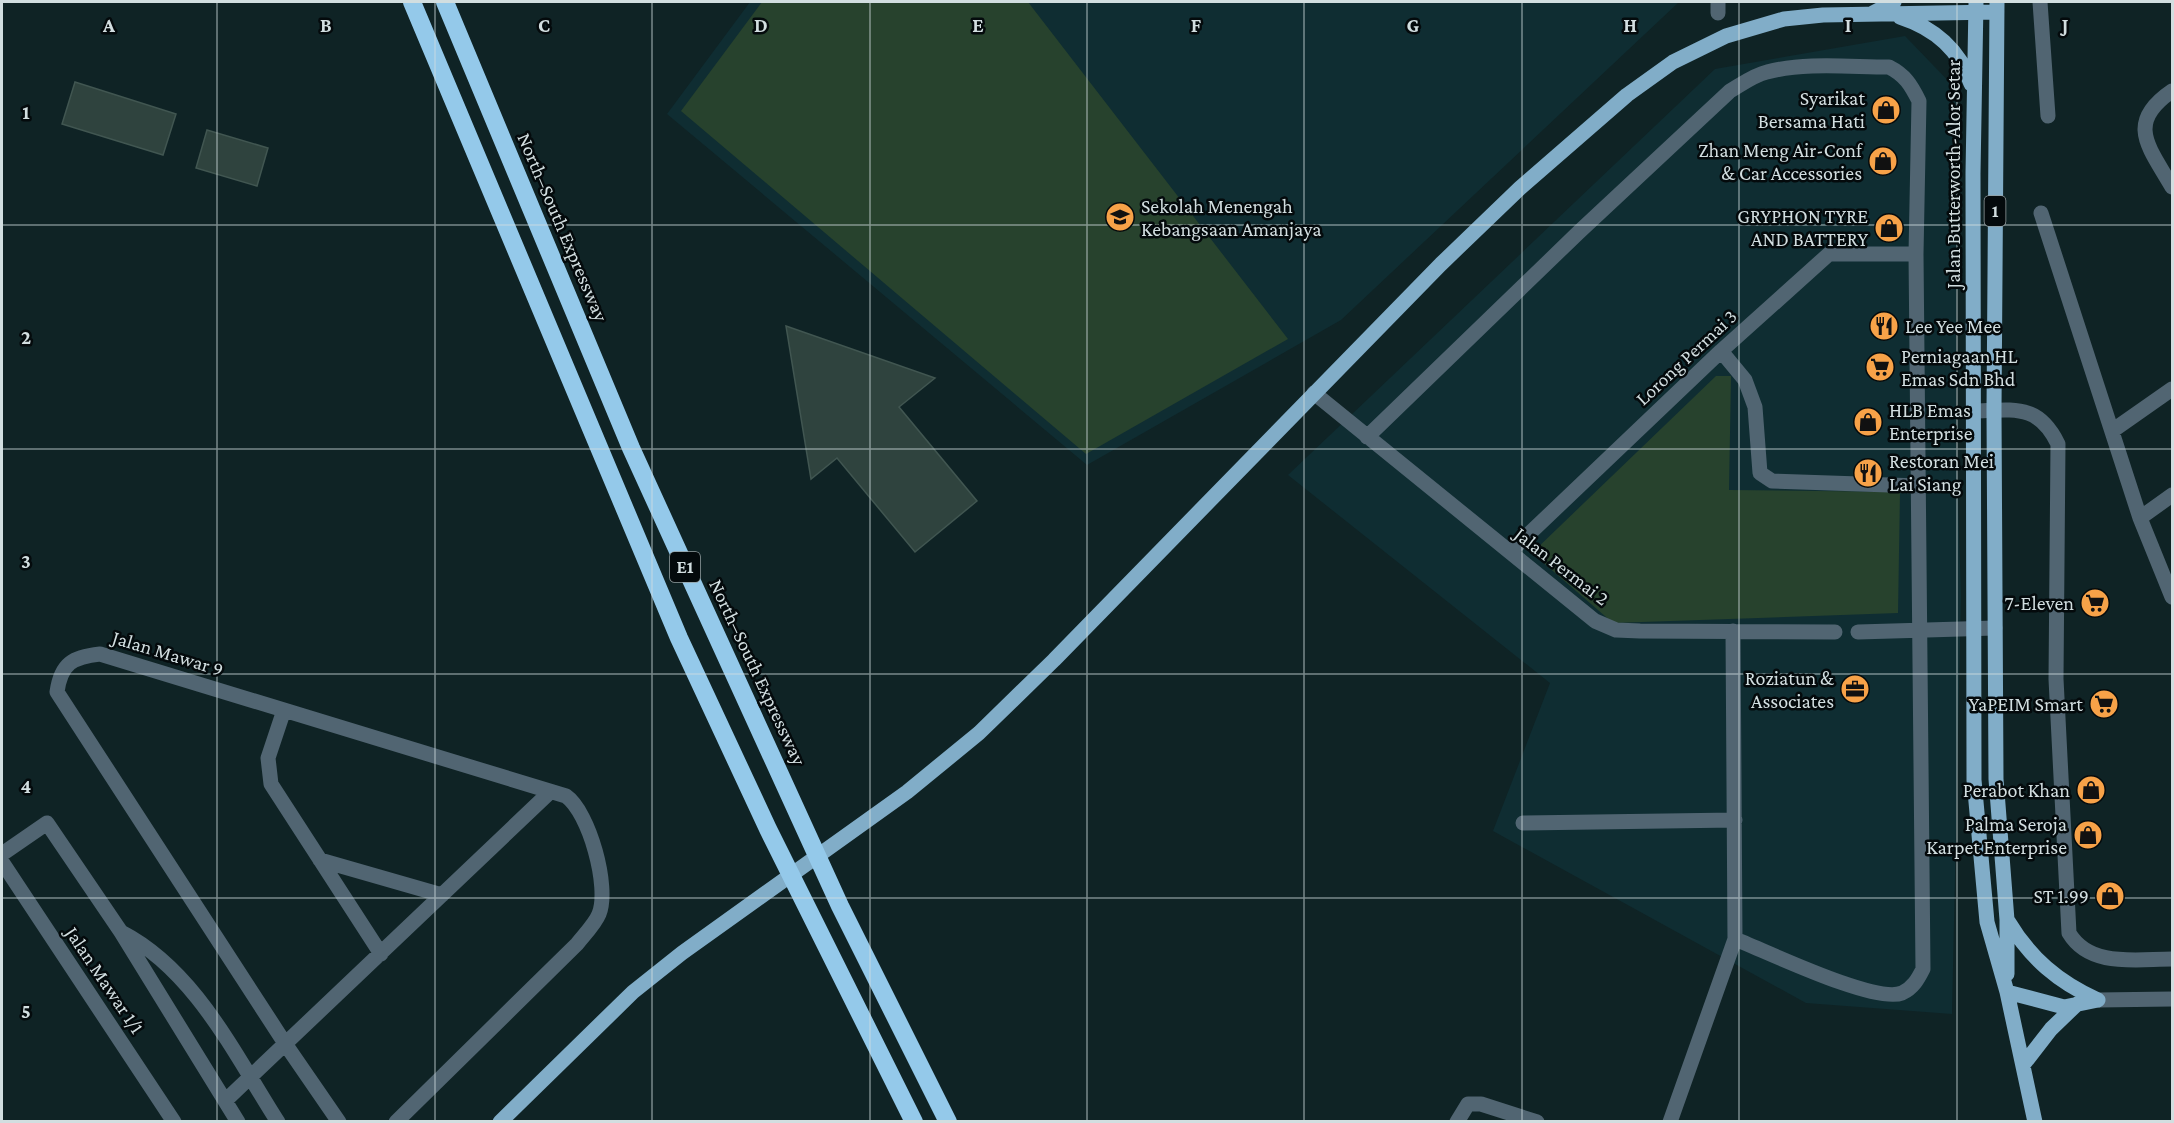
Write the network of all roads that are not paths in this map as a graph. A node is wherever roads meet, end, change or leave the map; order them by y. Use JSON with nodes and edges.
{"nodes":[{"id":1,"x":412,"y":2,"type":"edge"},
{"id":2,"x":445,"y":2,"type":"edge"},
{"id":3,"x":1894,"y":2,"type":"edge"},
{"id":4,"x":2040,"y":2,"type":"edge"},
{"id":5,"x":1976,"y":7,"type":"edge"},
{"id":6,"x":1997,"y":7,"type":"edge"},
{"id":7,"x":1870,"y":15,"type":"junction"},
{"id":8,"x":2172,"y":91,"type":"edge"},
{"id":9,"x":1974,"y":93,"type":"junction"},
{"id":10,"x":2048,"y":116,"type":"dead end"},
{"id":11,"x":2172,"y":187,"type":"edge"},
{"id":12,"x":2041,"y":213,"type":"dead end"},
{"id":13,"x":1917,"y":254,"type":"junction"},
{"id":14,"x":1721,"y":351,"type":"junction"},
{"id":15,"x":2172,"y":389,"type":"edge"},
{"id":16,"x":1314,"y":393,"type":"junction"},
{"id":17,"x":1973,"y":411,"type":"junction"},
{"id":18,"x":1994,"y":411,"type":"junction"},
{"id":19,"x":2112,"y":431,"type":"junction"},
{"id":20,"x":1367,"y":437,"type":"junction"},
{"id":21,"x":1919,"y":486,"type":"junction"},
{"id":22,"x":2172,"y":495,"type":"edge"},
{"id":23,"x":2140,"y":519,"type":"junction"},
{"id":24,"x":1510,"y":552,"type":"junction"},
{"id":25,"x":2172,"y":597,"type":"edge"},
{"id":26,"x":1995,"y":628,"type":"junction"},
{"id":27,"x":1974,"y":629,"type":"junction"},
{"id":28,"x":1921,"y":630,"type":"junction"},
{"id":29,"x":1733,"y":631,"type":"junction"},
{"id":30,"x":1835,"y":632,"type":"dead end"},
{"id":31,"x":1858,"y":632,"type":"dead end"},
{"id":32,"x":285,"y":710,"type":"junction"},
{"id":33,"x":550,"y":792,"type":"junction"},
{"id":34,"x":1735,"y":820,"type":"junction"},
{"id":35,"x":1523,"y":823,"type":"dead end"},
{"id":36,"x":2,"y":854,"type":"edge"},
{"id":37,"x":320,"y":860,"type":"junction"},
{"id":38,"x":2,"y":862,"type":"edge"},
{"id":39,"x":442,"y":895,"type":"junction"},
{"id":40,"x":2007,"y":920,"type":"junction"},
{"id":41,"x":121,"y":932,"type":"junction"},
{"id":42,"x":1735,"y":939,"type":"junction"},
{"id":43,"x":381,"y":954,"type":"junction"},
{"id":44,"x":2172,"y":959,"type":"edge"},
{"id":45,"x":2007,"y":992,"type":"junction"},
{"id":46,"x":2172,"y":999,"type":"edge"},
{"id":47,"x":2098,"y":1000,"type":"junction"},
{"id":48,"x":2077,"y":1004,"type":"junction"},
{"id":49,"x":286,"y":1045,"type":"junction"},
{"id":50,"x":2023,"y":1065,"type":"junction"},
{"id":51,"x":251,"y":1079,"type":"junction"},
{"id":52,"x":225,"y":1101,"type":"junction"},
{"id":53,"x":174,"y":1122,"type":"edge"},
{"id":54,"x":238,"y":1122,"type":"edge"},
{"id":55,"x":278,"y":1122,"type":"edge"},
{"id":56,"x":339,"y":1122,"type":"edge"},
{"id":57,"x":396,"y":1122,"type":"edge"},
{"id":58,"x":500,"y":1122,"type":"edge"},
{"id":59,"x":914,"y":1122,"type":"edge"},
{"id":60,"x":948,"y":1122,"type":"edge"},
{"id":61,"x":1457,"y":1122,"type":"edge"},
{"id":62,"x":1538,"y":1122,"type":"edge"},
{"id":63,"x":1670,"y":1122,"type":"edge"},
{"id":64,"x":2035,"y":1122,"type":"edge"}],
"edges":[{"from":1,"to":59,"type":"highway","number":"E1"},
{"from":2,"to":60,"type":"highway","name":"North–South Expressway","number":"E1"},
{"from":3,"to":7,"type":"main road"},
{"from":4,"to":10,"type":"street"},
{"from":5,"to":6,"type":"main road"},
{"from":5,"to":7,"type":"main road"},
{"from":5,"to":9,"type":"main road","name":"Jalan Butterworth-Alor Setar","number":"1"},
{"from":6,"to":18,"type":"main road","name":"Jalan Butterworth-Alor Setar","number":"1"},
{"from":7,"to":9,"type":"main road"},
{"from":7,"to":16,"type":"main road"},
{"from":8,"to":11,"type":"street"},
{"from":9,"to":17,"type":"main road","name":"Jalan Butterworth-Alor Setar","number":"1"},
{"from":12,"to":19,"type":"street"},
{"from":13,"to":14,"type":"street","name":"Lorong Permai 3"},
{"from":13,"to":20,"type":"street"},
{"from":13,"to":21,"type":"street"},
{"from":14,"to":21,"type":"street"},
{"from":14,"to":24,"type":"street","name":"Lorong Permai 3"},
{"from":15,"to":19,"type":"street"},
{"from":16,"to":20,"type":"street","name":"Jalan Permai 2"},
{"from":16,"to":58,"type":"main road"},
{"from":17,"to":18,"type":"street"},
{"from":17,"to":27,"type":"main road","name":"Jalan Butterworth-Alor Setar","number":"1"},
{"from":18,"to":26,"type":"main road","name":"Jalan Butterworth-Alor Setar","number":"1"},
{"from":18,"to":44,"type":"street"},
{"from":19,"to":23,"type":"street"},
{"from":20,"to":24,"type":"street","name":"Jalan Permai 2"},
{"from":21,"to":28,"type":"street"},
{"from":22,"to":23,"type":"street"},
{"from":23,"to":25,"type":"street"},
{"from":24,"to":29,"type":"street","name":"Jalan Permai 2"},
{"from":26,"to":27,"type":"street"},
{"from":26,"to":40,"type":"main road","name":"Jalan Butterworth-Alor Setar","number":"1"},
{"from":27,"to":28,"type":"street"},
{"from":27,"to":45,"type":"main road","name":"Jalan Butterworth-Alor Setar","number":"1"},
{"from":28,"to":31,"type":"street"},
{"from":28,"to":42,"type":"street"},
{"from":29,"to":30,"type":"street","name":"Jalan Permai 2"},
{"from":29,"to":34,"type":"street"},
{"from":32,"to":33,"type":"street","name":"Jalan Mawar 9"},
{"from":32,"to":37,"type":"street"},
{"from":32,"to":49,"type":"street","name":"Jalan Mawar 9"},
{"from":33,"to":39,"type":"street"},
{"from":33,"to":57,"type":"street","name":"Jalan Mawar 9"},
{"from":34,"to":35,"type":"street"},
{"from":34,"to":42,"type":"street"},
{"from":36,"to":41,"type":"street"},
{"from":37,"to":39,"type":"street"},
{"from":37,"to":43,"type":"street"},
{"from":38,"to":53,"type":"street","name":"Jalan Mawar 1/1"},
{"from":39,"to":43,"type":"street"},
{"from":40,"to":45,"type":"main road","name":"Jalan Butterworth-Alor Setar","number":"1"},
{"from":40,"to":47,"type":"main road"},
{"from":41,"to":51,"type":"street"},
{"from":41,"to":52,"type":"street"},
{"from":42,"to":63,"type":"street"},
{"from":43,"to":49,"type":"street"},
{"from":45,"to":48,"type":"main road"},
{"from":45,"to":50,"type":"main road","name":"Jalan Butterworth-Alor Setar","number":"1"},
{"from":46,"to":47,"type":"street"},
{"from":47,"to":48,"type":"main road"},
{"from":48,"to":50,"type":"main road"},
{"from":49,"to":51,"type":"street"},
{"from":49,"to":56,"type":"street"},
{"from":50,"to":64,"type":"main road","name":"Jalan Butterworth-Alor Setar","number":"1"},
{"from":51,"to":52,"type":"street"},
{"from":51,"to":55,"type":"street"},
{"from":52,"to":54,"type":"street"},
{"from":61,"to":62,"type":"street"}]}
